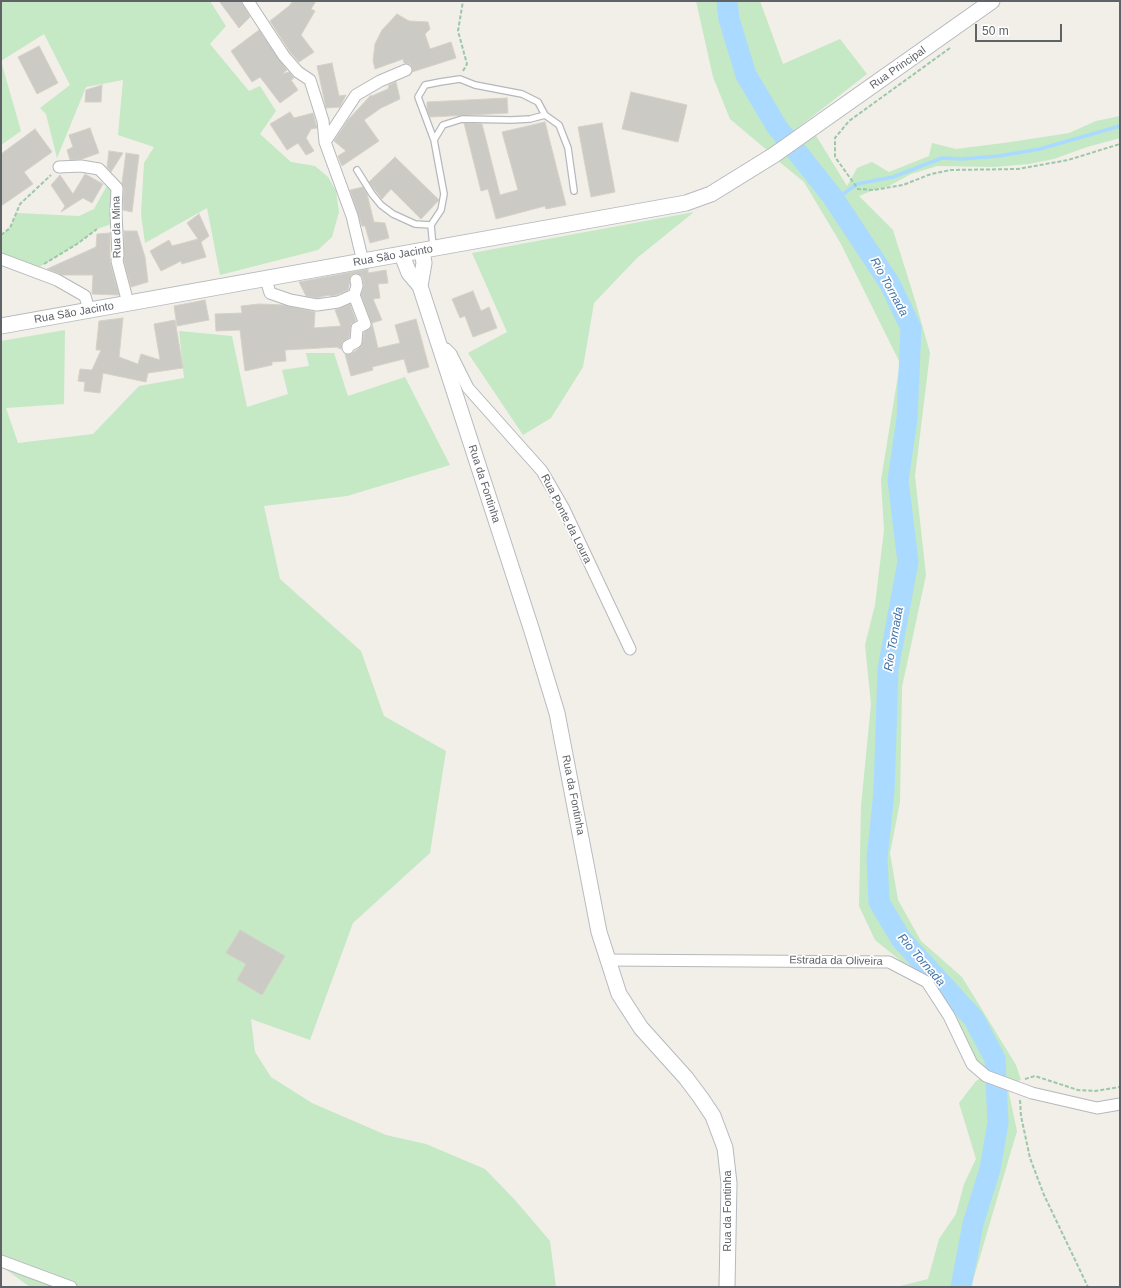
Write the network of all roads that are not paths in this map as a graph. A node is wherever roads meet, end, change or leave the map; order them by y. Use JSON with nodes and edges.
{"nodes":[{"id":1,"x":248,"y":1,"type":"edge"},
{"id":2,"x":992,"y":1,"type":"edge"},
{"id":3,"x":406,"y":70,"type":"dead end"},
{"id":4,"x":545,"y":115,"type":"junction"},
{"id":5,"x":434,"y":140,"type":"junction"},
{"id":6,"x":325,"y":142,"type":"junction"},
{"id":7,"x":774,"y":155,"type":"joint"},
{"id":8,"x":59,"y":167,"type":"road end"},
{"id":9,"x":357,"y":170,"type":"dead end"},
{"id":10,"x":574,"y":192,"type":"dead end"},
{"id":11,"x":431,"y":225,"type":"junction"},
{"id":12,"x":428,"y":250,"type":"junction"},
{"id":13,"x":402,"y":255,"type":"junction"},
{"id":14,"x":1,"y":258,"type":"edge"},
{"id":15,"x":363,"y":262,"type":"junction"},
{"id":16,"x":266,"y":279,"type":"junction"},
{"id":17,"x":356,"y":280,"type":"dead end"},
{"id":18,"x":420,"y":286,"type":"junction"},
{"id":19,"x":354,"y":295,"type":"junction"},
{"id":20,"x":128,"y":303,"type":"junction"},
{"id":21,"x":89,"y":310,"type":"junction"},
{"id":22,"x":1,"y":326,"type":"edge"},
{"id":23,"x":348,"y":348,"type":"dead end"},
{"id":24,"x":439,"y":348,"type":"junction"},
{"id":25,"x":630,"y":649,"type":"dead end"},
{"id":26,"x":607,"y":960,"type":"junction"},
{"id":27,"x":1120,"y":1104,"type":"edge"},
{"id":28,"x":1,"y":1261,"type":"edge"},
{"id":29,"x":70,"y":1287,"type":"edge"},
{"id":30,"x":727,"y":1287,"type":"edge"}],
"edges":[{"from":1,"to":6,"type":"street"},
{"from":2,"to":7,"type":"street","name":"Rua Principal"},
{"from":3,"to":6,"type":"street"},
{"from":4,"to":5,"type":"lane"},
{"from":4,"to":5,"type":"lane"},
{"from":4,"to":10,"type":"lane"},
{"from":5,"to":11,"type":"lane"},
{"from":6,"to":15,"type":"street"},
{"from":7,"to":12,"type":"street","name":"Rua São Jacinto"},
{"from":8,"to":20,"type":"street","name":"Rua da Mina"},
{"from":9,"to":11,"type":"lane"},
{"from":11,"to":12,"type":"lane"},
{"from":12,"to":13,"type":"street","name":"Rua São Jacinto"},
{"from":12,"to":18,"type":"street","name":"Rua da Fontinha"},
{"from":13,"to":15,"type":"street","name":"Rua São Jacinto"},
{"from":13,"to":18,"type":"street","name":"Rua da Fontinha"},
{"from":14,"to":21,"type":"street"},
{"from":15,"to":16,"type":"street","name":"Rua São Jacinto"},
{"from":16,"to":19,"type":"street"},
{"from":16,"to":20,"type":"street","name":"Rua São Jacinto"},
{"from":17,"to":19,"type":"street"},
{"from":18,"to":24,"type":"street","name":"Rua da Fontinha"},
{"from":19,"to":23,"type":"street"},
{"from":20,"to":21,"type":"street","name":"Rua São Jacinto"},
{"from":21,"to":22,"type":"street","name":"Rua São Jacinto"},
{"from":24,"to":25,"type":"street","name":"Rua Ponte da Loura"},
{"from":24,"to":26,"type":"street","name":"Rua da Fontinha"},
{"from":26,"to":27,"type":"street","name":"Estrada da Oliveira"},
{"from":26,"to":30,"type":"street","name":"Rua da Fontinha"},
{"from":28,"to":29,"type":"street"}]}
